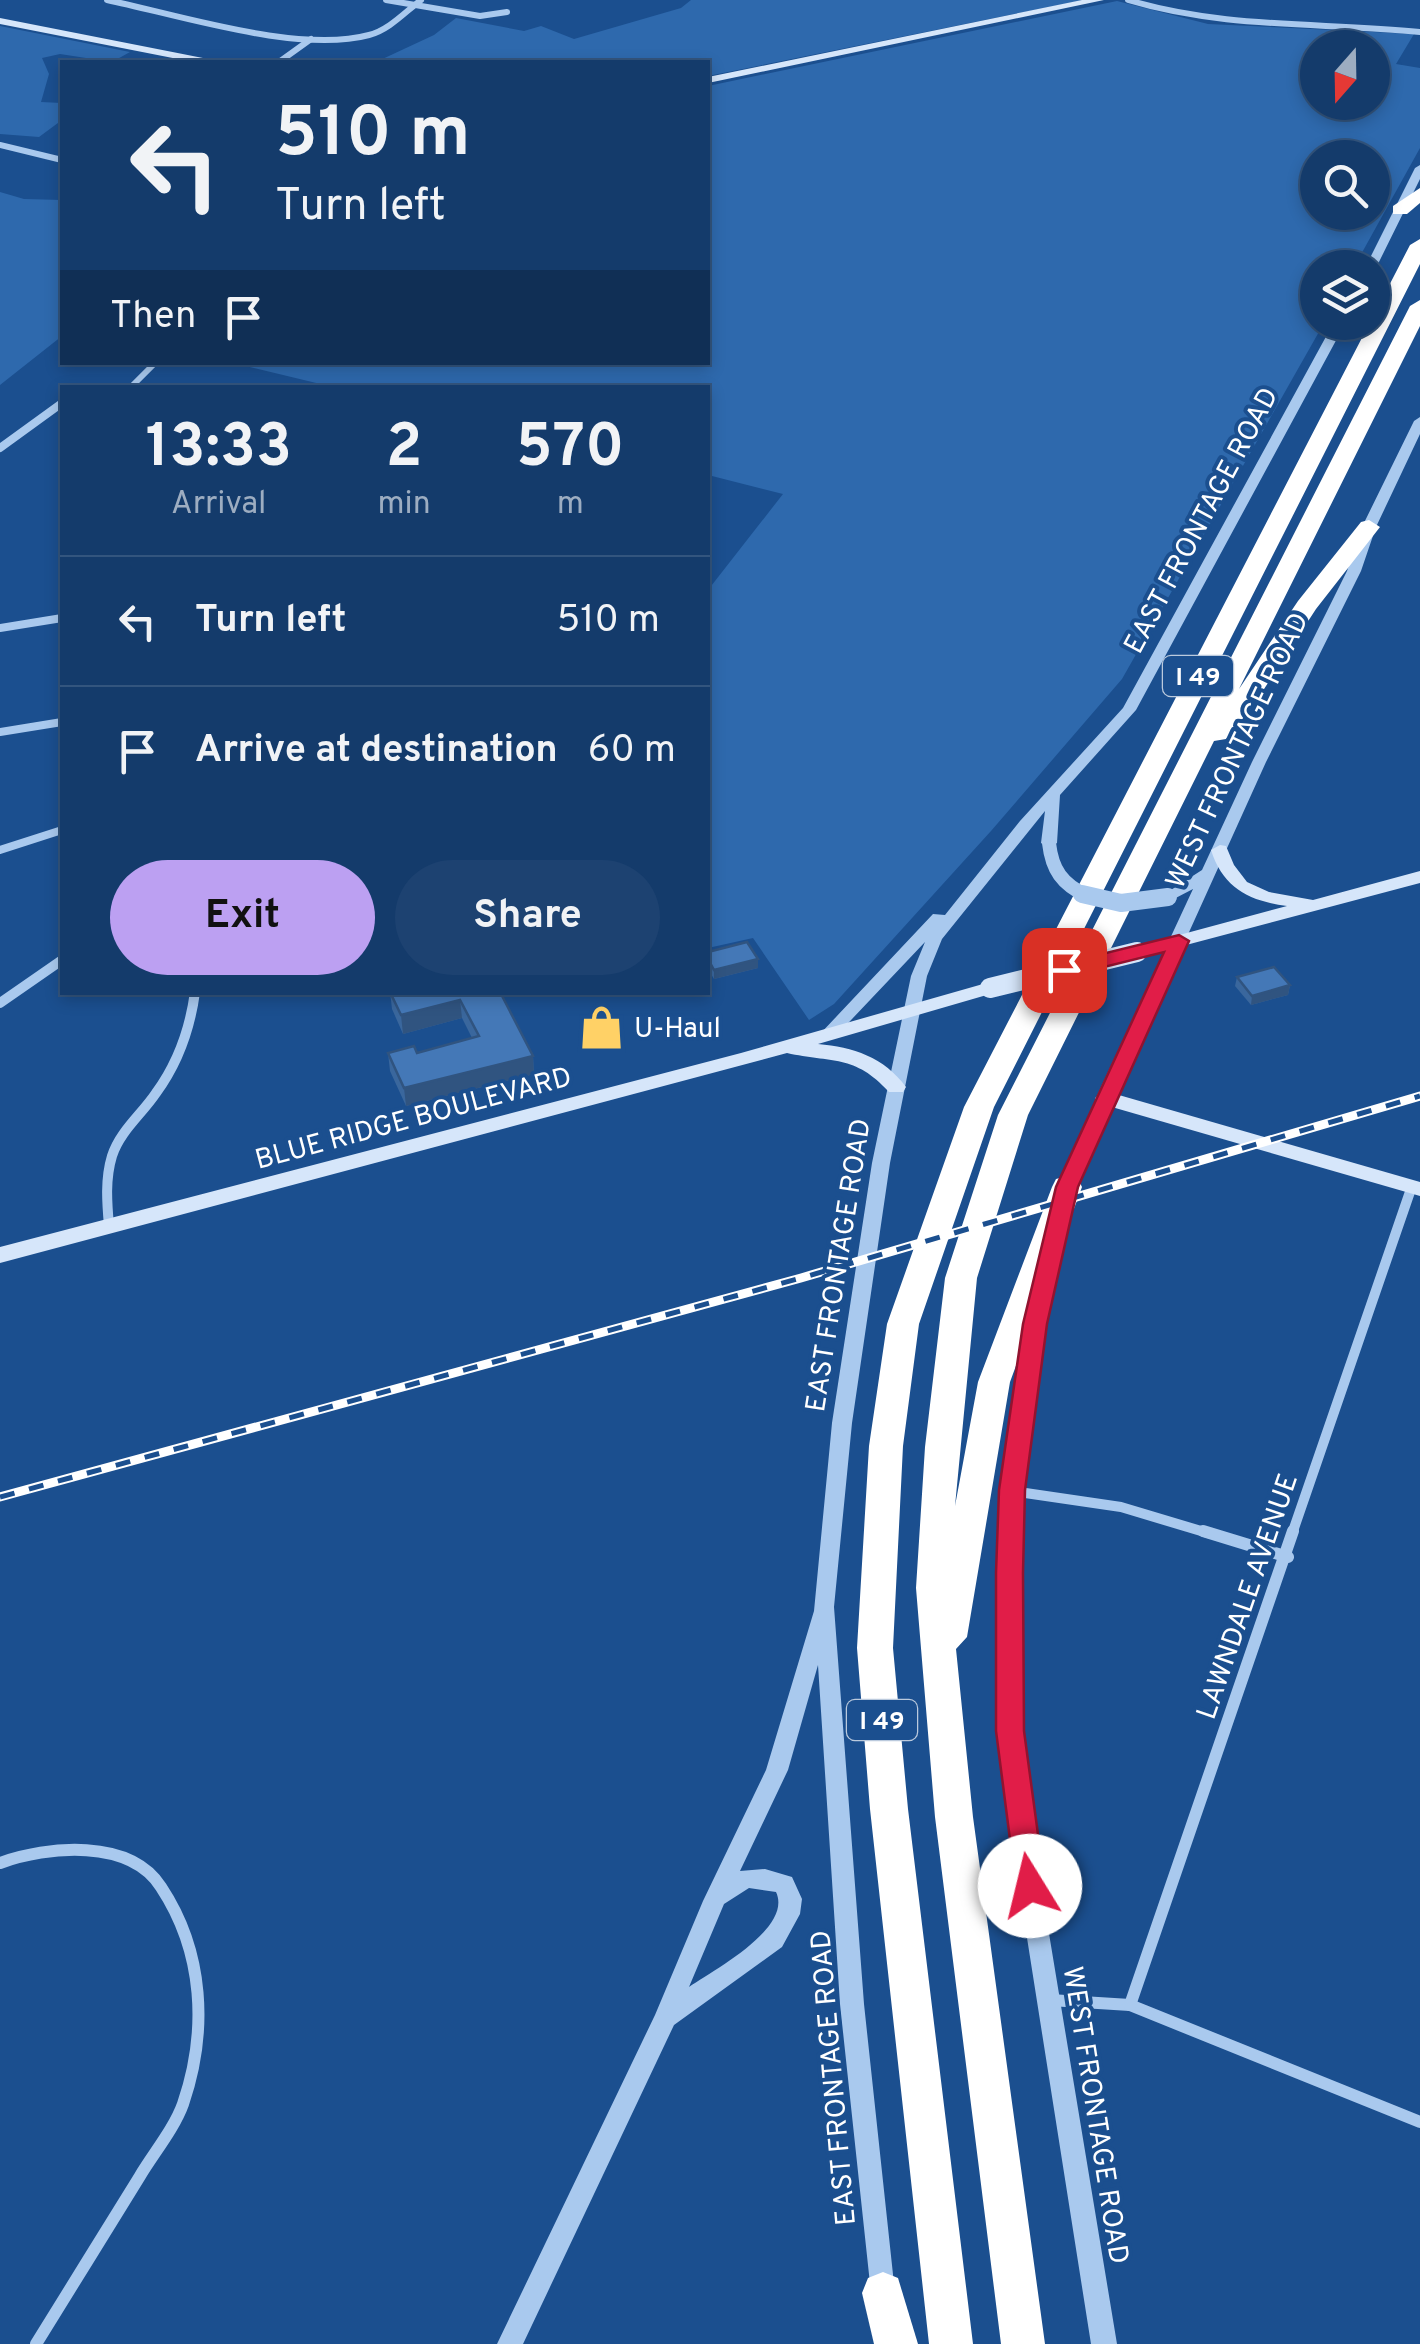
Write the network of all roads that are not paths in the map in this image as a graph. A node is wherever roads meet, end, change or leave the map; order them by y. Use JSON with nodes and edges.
{"nodes":[{"id":1,"x":108,"y":0,"type":"edge"},
{"id":2,"x":386,"y":0,"type":"edge"},
{"id":3,"x":1098,"y":0,"type":"edge"},
{"id":4,"x":1128,"y":0,"type":"edge"},
{"id":5,"x":417,"y":3,"type":"edge"},
{"id":6,"x":507,"y":12,"type":"dead end"},
{"id":7,"x":0,"y":22,"type":"edge"},
{"id":8,"x":1420,"y":32,"type":"edge"},
{"id":9,"x":311,"y":39,"type":"junction"},
{"id":10,"x":198,"y":60,"type":"edge"},
{"id":11,"x":282,"y":60,"type":"edge"},
{"id":12,"x":710,"y":80,"type":"edge"},
{"id":13,"x":0,"y":146,"type":"edge"},
{"id":14,"x":60,"y":160,"type":"edge"},
{"id":15,"x":1420,"y":168,"type":"edge"},
{"id":16,"x":1420,"y":194,"type":"edge"},
{"id":17,"x":1400,"y":210,"type":"junction"},
{"id":18,"x":1420,"y":246,"type":"edge"},
{"id":19,"x":1379,"y":250,"type":"edge"},
{"id":20,"x":1420,"y":306,"type":"edge"},
{"id":21,"x":1330,"y":340,"type":"edge"},
{"id":22,"x":153,"y":365,"type":"edge"},
{"id":23,"x":133,"y":385,"type":"edge"},
{"id":24,"x":60,"y":404,"type":"edge"},
{"id":25,"x":1420,"y":421,"type":"edge"},
{"id":26,"x":0,"y":448,"type":"edge"},
{"id":27,"x":1369,"y":527,"type":"junction"},
{"id":28,"x":60,"y":618,"type":"edge"},
{"id":29,"x":0,"y":628,"type":"edge"},
{"id":30,"x":60,"y":722,"type":"edge"},
{"id":31,"x":0,"y":732,"type":"edge"},
{"id":32,"x":1180,"y":779,"type":"junction"},
{"id":33,"x":1054,"y":797,"type":"junction"},
{"id":34,"x":60,"y":831,"type":"edge"},
{"id":35,"x":0,"y":850,"type":"edge"},
{"id":36,"x":1220,"y":850,"type":"junction"},
{"id":37,"x":1210,"y":871,"type":"junction"},
{"id":38,"x":1420,"y":876,"type":"edge"},
{"id":39,"x":976,"y":891,"type":"junction"},
{"id":40,"x":1323,"y":903,"type":"junction"},
{"id":41,"x":1179,"y":941,"type":"junction"},
{"id":42,"x":60,"y":961,"type":"edge"},
{"id":43,"x":195,"y":995,"type":"edge"},
{"id":44,"x":0,"y":1004,"type":"edge"},
{"id":45,"x":912,"y":1009,"type":"junction"},
{"id":46,"x":828,"y":1034,"type":"junction"},
{"id":47,"x":780,"y":1047,"type":"junction"},
{"id":48,"x":896,"y":1087,"type":"junction"},
{"id":49,"x":1105,"y":1098,"type":"junction"},
{"id":50,"x":1067,"y":1187,"type":"junction"},
{"id":51,"x":1413,"y":1193,"type":"edge"},
{"id":52,"x":109,"y":1226,"type":"junction"},
{"id":53,"x":0,"y":1255,"type":"edge"},
{"id":54,"x":1012,"y":1490,"type":"junction"},
{"id":55,"x":1288,"y":1556,"type":"junction"},
{"id":56,"x":824,"y":1607,"type":"junction"},
{"id":57,"x":942,"y":1679,"type":"junction"},
{"id":58,"x":0,"y":1864,"type":"edge"},
{"id":59,"x":714,"y":1901,"type":"junction"},
{"id":60,"x":1050,"y":2000,"type":"junction"},
{"id":61,"x":1130,"y":2005,"type":"junction"},
{"id":62,"x":664,"y":2020,"type":"junction"},
{"id":63,"x":1420,"y":2122,"type":"edge"},
{"id":64,"x":883,"y":2293,"type":"junction"},
{"id":65,"x":36,"y":2344,"type":"edge"},
{"id":66,"x":510,"y":2344,"type":"edge"},
{"id":67,"x":883,"y":2344,"type":"edge"},
{"id":68,"x":896,"y":2344,"type":"edge"},
{"id":69,"x":951,"y":2344,"type":"edge"},
{"id":70,"x":1023,"y":2344,"type":"edge"},
{"id":71,"x":1104,"y":2344,"type":"edge"}],
"edges":[{"from":1,"to":9,"type":"street"},
{"from":2,"to":5,"type":"street"},
{"from":3,"to":12,"type":"main road"},
{"from":4,"to":8,"type":"street"},
{"from":5,"to":6,"type":"street"},
{"from":5,"to":9,"type":"street"},
{"from":7,"to":10,"type":"main road"},
{"from":9,"to":11,"type":"street"},
{"from":13,"to":14,"type":"street"},
{"from":15,"to":17,"type":"street"},
{"from":16,"to":17,"type":"highway"},
{"from":17,"to":19,"type":"street"},
{"from":18,"to":69,"type":"highway","number":"I 49"},
{"from":20,"to":32,"type":"highway","number":"I 49"},
{"from":21,"to":33,"type":"street","name":"EAST FRONTAGE ROAD"},
{"from":22,"to":23,"type":"street"},
{"from":24,"to":26,"type":"street"},
{"from":25,"to":27,"type":"street","name":"WEST FRONTAGE ROAD"},
{"from":27,"to":32,"type":"highway"},
{"from":27,"to":36,"type":"street","name":"WEST FRONTAGE ROAD"},
{"from":28,"to":29,"type":"street"},
{"from":30,"to":31,"type":"street"},
{"from":32,"to":57,"type":"highway","number":"I 49"},
{"from":33,"to":37,"type":"street","bridge":true},
{"from":33,"to":39,"type":"street","name":"EAST FRONTAGE ROAD"},
{"from":34,"to":35,"type":"street"},
{"from":36,"to":37,"type":"street","name":"WEST FRONTAGE ROAD"},
{"from":36,"to":40,"type":"main road"},
{"from":37,"to":41,"type":"street","name":"WEST FRONTAGE ROAD"},
{"from":38,"to":40,"type":"main road","name":"BLUE RIDGE BOULEVARD"},
{"from":39,"to":45,"type":"street","name":"EAST FRONTAGE ROAD"},
{"from":39,"to":46,"type":"street"},
{"from":40,"to":41,"type":"main road","name":"BLUE RIDGE BOULEVARD"},
{"from":41,"to":45,"type":"main road","name":"BLUE RIDGE BOULEVARD","bridge":true},
{"from":41,"to":49,"type":"street","name":"WEST FRONTAGE ROAD"},
{"from":42,"to":44,"type":"street"},
{"from":43,"to":52,"type":"street"},
{"from":45,"to":46,"type":"main road","name":"BLUE RIDGE BOULEVARD"},
{"from":45,"to":48,"type":"street","name":"EAST FRONTAGE ROAD"},
{"from":46,"to":47,"type":"main road","name":"BLUE RIDGE BOULEVARD"},
{"from":47,"to":48,"type":"main road"},
{"from":47,"to":52,"type":"main road","name":"BLUE RIDGE BOULEVARD"},
{"from":48,"to":56,"type":"street","name":"EAST FRONTAGE ROAD"},
{"from":49,"to":50,"type":"street","name":"WEST FRONTAGE ROAD"},
{"from":49,"to":51,"type":"main road"},
{"from":50,"to":54,"type":"street","name":"WEST FRONTAGE ROAD"},
{"from":50,"to":57,"type":"highway"},
{"from":51,"to":55,"type":"street","name":"LAWNDALE AVENUE"},
{"from":52,"to":53,"type":"main road","name":"BLUE RIDGE BOULEVARD"},
{"from":54,"to":55,"type":"street"},
{"from":54,"to":60,"type":"street","name":"WEST FRONTAGE ROAD"},
{"from":55,"to":61,"type":"street","name":"LAWNDALE AVENUE"},
{"from":56,"to":59,"type":"street"},
{"from":56,"to":64,"type":"street","name":"EAST FRONTAGE ROAD"},
{"from":57,"to":70,"type":"highway","number":"I 49"},
{"from":58,"to":65,"type":"street"},
{"from":59,"to":62,"type":"street"},
{"from":59,"to":62,"type":"street"},
{"from":60,"to":61,"type":"street"},
{"from":60,"to":71,"type":"street","name":"WEST FRONTAGE ROAD"},
{"from":61,"to":63,"type":"street"},
{"from":62,"to":66,"type":"street"},
{"from":64,"to":67,"type":"street","name":"EAST FRONTAGE ROAD"},
{"from":64,"to":68,"type":"highway"}]}
